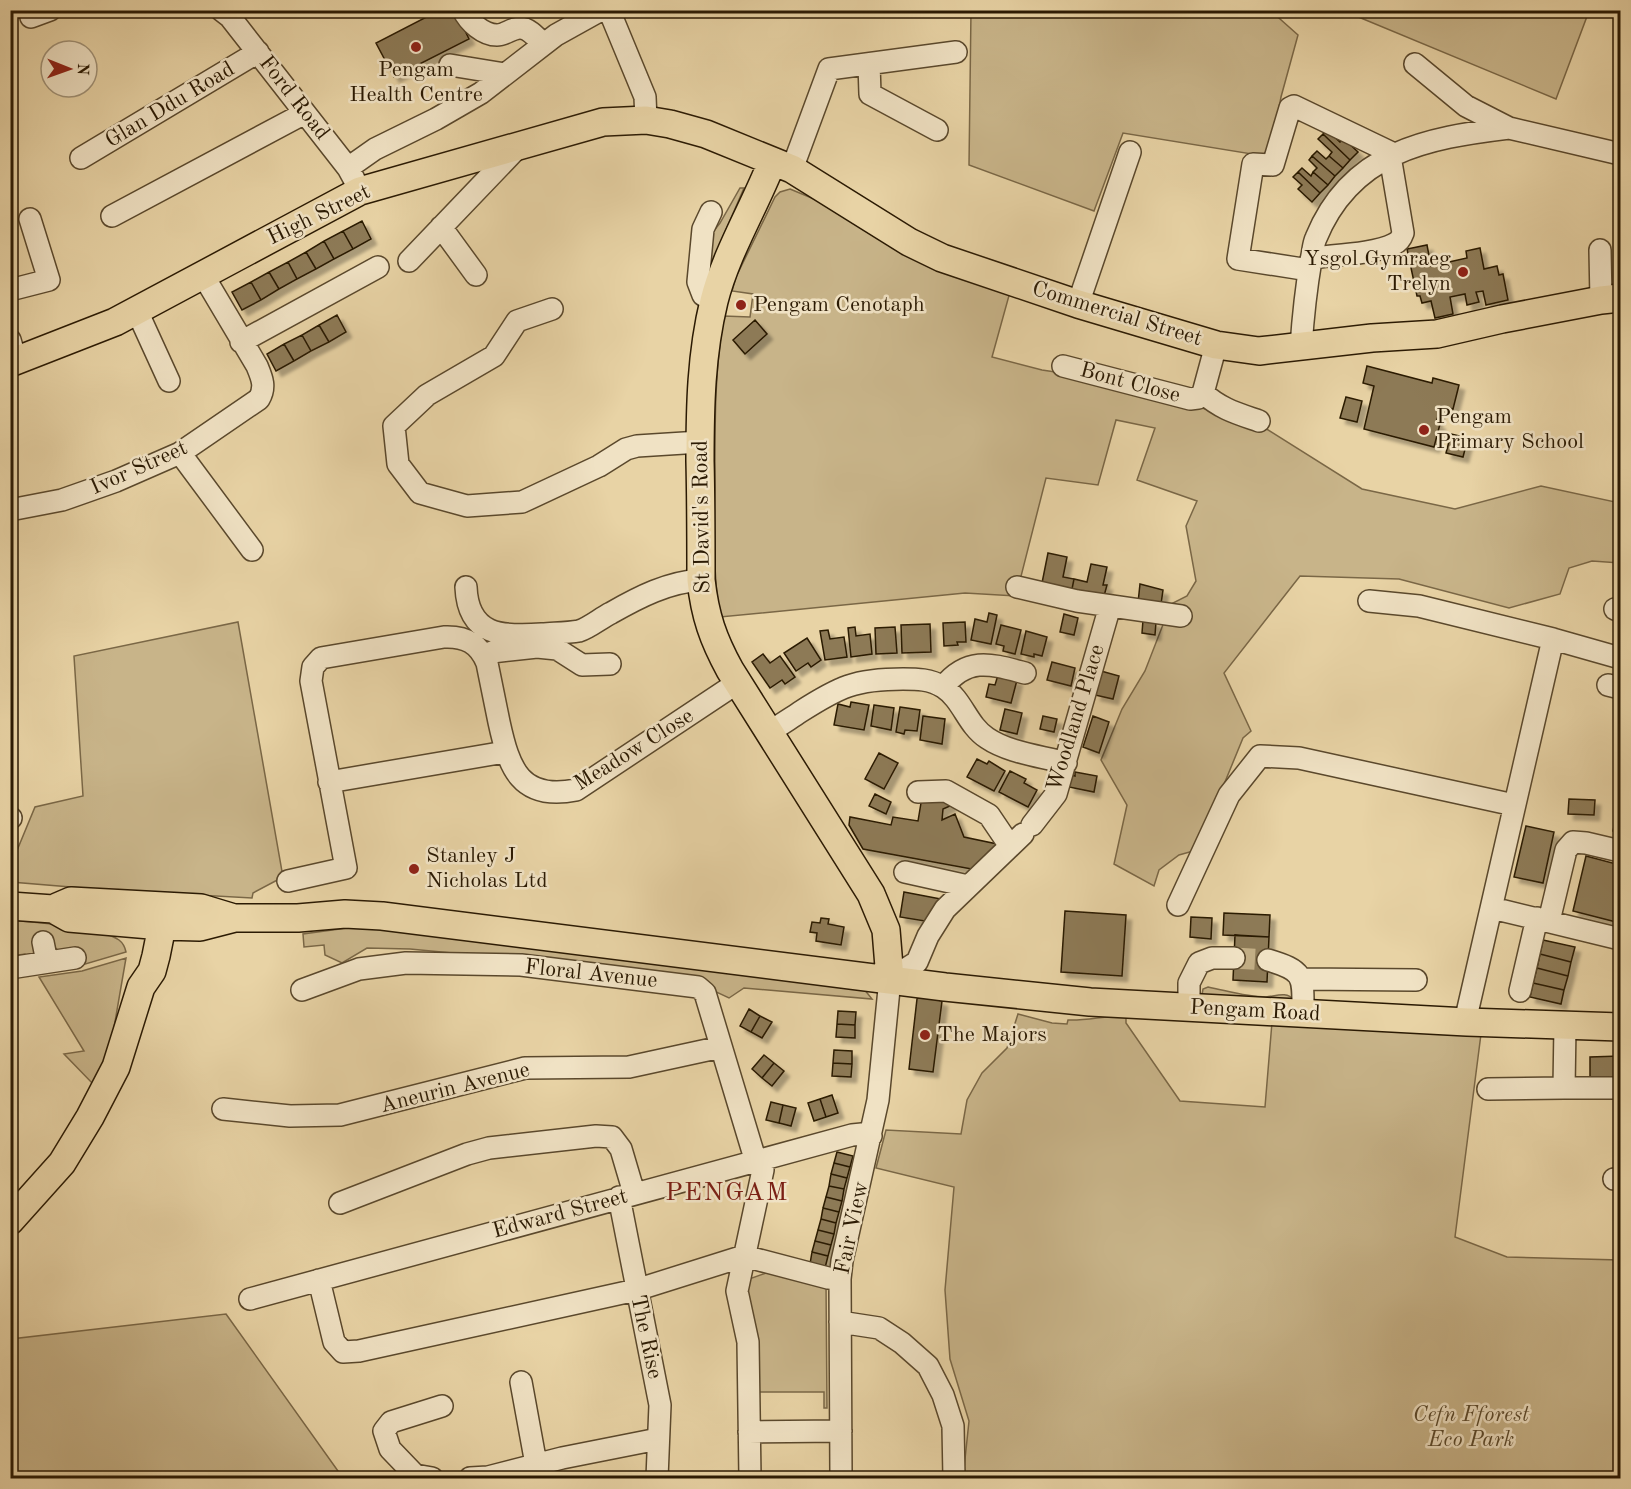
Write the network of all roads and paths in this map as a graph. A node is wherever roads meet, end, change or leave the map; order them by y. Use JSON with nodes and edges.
{"nodes":[{"id":1,"x":221,"y":10,"type":"edge"},
{"id":2,"x":463,"y":10,"type":"edge"},
{"id":3,"x":601,"y":10,"type":"edge"},
{"id":4,"x":609,"y":10,"type":"edge"},
{"id":5,"x":543,"y":45,"type":"junction"},
{"id":6,"x":258,"y":52,"type":"junction"},
{"id":7,"x":956,"y":52,"type":"dead end"},
{"id":8,"x":869,"y":64,"type":"junction"},
{"id":9,"x":1415,"y":64,"type":"dead end"},
{"id":10,"x":450,"y":65,"type":"dead end"},
{"id":11,"x":505,"y":74,"type":"junction"},
{"id":12,"x":305,"y":113,"type":"junction"},
{"id":13,"x":646,"y":120,"type":"junction"},
{"id":14,"x":1509,"y":128,"type":"junction"},
{"id":15,"x":937,"y":130,"type":"dead end"},
{"id":16,"x":521,"y":145,"type":"junction"},
{"id":17,"x":1130,"y":152,"type":"dead end"},
{"id":18,"x":1620,"y":154,"type":"edge"},
{"id":19,"x":1392,"y":155,"type":"junction"},
{"id":20,"x":81,"y":158,"type":"dead end"},
{"id":21,"x":782,"y":166,"type":"junction"},
{"id":22,"x":354,"y":180,"type":"junction"},
{"id":23,"x":711,"y":212,"type":"dead end"},
{"id":24,"x":112,"y":216,"type":"dead end"},
{"id":25,"x":30,"y":219,"type":"dead end"},
{"id":26,"x":441,"y":227,"type":"junction"},
{"id":27,"x":1600,"y":250,"type":"dead end"},
{"id":28,"x":409,"y":261,"type":"dead end"},
{"id":29,"x":1311,"y":264,"type":"junction"},
{"id":30,"x":378,"y":267,"type":"dead end"},
{"id":31,"x":476,"y":275,"type":"dead end"},
{"id":32,"x":203,"y":276,"type":"junction"},
{"id":33,"x":10,"y":290,"type":"edge"},
{"id":34,"x":1611,"y":299,"type":"edge"},
{"id":35,"x":714,"y":300,"type":"junction"},
{"id":36,"x":1078,"y":304,"type":"junction"},
{"id":37,"x":552,"y":309,"type":"dead end"},
{"id":38,"x":137,"y":311,"type":"junction"},
{"id":39,"x":241,"y":342,"type":"junction"},
{"id":40,"x":1216,"y":345,"type":"junction"},
{"id":41,"x":1301,"y":347,"type":"junction"},
{"id":42,"x":12,"y":355,"type":"edge"},
{"id":43,"x":1063,"y":366,"type":"dead end"},
{"id":44,"x":169,"y":381,"type":"dead end"},
{"id":45,"x":1203,"y":393,"type":"junction"},
{"id":46,"x":1259,"y":421,"type":"dead end"},
{"id":47,"x":700,"y":442,"type":"junction"},
{"id":48,"x":180,"y":453,"type":"junction"},
{"id":49,"x":10,"y":510,"type":"edge"},
{"id":50,"x":252,"y":550,"type":"dead end"},
{"id":51,"x":701,"y":580,"type":"junction"},
{"id":52,"x":466,"y":587,"type":"dead end"},
{"id":53,"x":1017,"y":587,"type":"dead end"},
{"id":54,"x":1369,"y":601,"type":"dead end"},
{"id":55,"x":1110,"y":606,"type":"junction"},
{"id":56,"x":1181,"y":616,"type":"dead end"},
{"id":57,"x":1553,"y":639,"type":"junction"},
{"id":58,"x":484,"y":655,"type":"junction"},
{"id":59,"x":1620,"y":658,"type":"edge"},
{"id":60,"x":610,"y":664,"type":"dead end"},
{"id":61,"x":1025,"y":673,"type":"dead end"},
{"id":62,"x":737,"y":683,"type":"junction"},
{"id":63,"x":943,"y":687,"type":"junction"},
{"id":64,"x":770,"y":733,"type":"junction"},
{"id":65,"x":505,"y":752,"type":"junction"},
{"id":66,"x":1066,"y":762,"type":"junction"},
{"id":67,"x":329,"y":782,"type":"junction"},
{"id":68,"x":918,"y":792,"type":"dead end"},
{"id":69,"x":1514,"y":806,"type":"junction"},
{"id":70,"x":1022,"y":835,"type":"junction"},
{"id":71,"x":1620,"y":851,"type":"edge"},
{"id":72,"x":905,"y":872,"type":"dead end"},
{"id":73,"x":288,"y":881,"type":"dead end"},
{"id":74,"x":968,"y":886,"type":"junction"},
{"id":75,"x":1178,"y":904,"type":"dead end"},
{"id":76,"x":10,"y":906,"type":"edge"},
{"id":77,"x":1492,"y":908,"type":"junction"},
{"id":78,"x":151,"y":915,"type":"junction"},
{"id":79,"x":1543,"y":920,"type":"junction"},
{"id":80,"x":1620,"y":939,"type":"edge"},
{"id":81,"x":75,"y":958,"type":"dead end"},
{"id":82,"x":1234,"y":958,"type":"tunnel mouth"},
{"id":83,"x":1268,"y":960,"type":"tunnel mouth"},
{"id":84,"x":10,"y":968,"type":"edge"},
{"id":85,"x":890,"y":979,"type":"junction"},
{"id":86,"x":1301,"y":979,"type":"junction"},
{"id":87,"x":1416,"y":980,"type":"dead end"},
{"id":88,"x":302,"y":990,"type":"dead end"},
{"id":89,"x":1520,"y":991,"type":"dead end"},
{"id":90,"x":1189,"y":1007,"type":"junction"},
{"id":91,"x":1303,"y":1013,"type":"junction"},
{"id":92,"x":1467,"y":1023,"type":"junction"},
{"id":93,"x":1565,"y":1026,"type":"junction"},
{"id":94,"x":1620,"y":1027,"type":"edge"},
{"id":95,"x":721,"y":1047,"type":"junction"},
{"id":96,"x":1620,"y":1088,"type":"edge"},
{"id":97,"x":1488,"y":1089,"type":"dead end"},
{"id":98,"x":1564,"y":1089,"type":"junction"},
{"id":99,"x":223,"y":1109,"type":"dead end"},
{"id":100,"x":872,"y":1136,"type":"junction"},
{"id":101,"x":760,"y":1161,"type":"junction"},
{"id":102,"x":627,"y":1195,"type":"junction"},
{"id":103,"x":340,"y":1203,"type":"dead end"},
{"id":104,"x":10,"y":1221,"type":"edge"},
{"id":105,"x":744,"y":1256,"type":"junction"},
{"id":106,"x":840,"y":1279,"type":"junction"},
{"id":107,"x":319,"y":1280,"type":"junction"},
{"id":108,"x":636,"y":1290,"type":"junction"},
{"id":109,"x":250,"y":1299,"type":"dead end"},
{"id":110,"x":840,"y":1322,"type":"junction"},
{"id":111,"x":521,"y":1382,"type":"dead end"},
{"id":112,"x":442,"y":1406,"type":"dead end"},
{"id":113,"x":840,"y":1431,"type":"junction"},
{"id":114,"x":749,"y":1432,"type":"junction"},
{"id":115,"x":657,"y":1440,"type":"junction"},
{"id":116,"x":536,"y":1464,"type":"junction"},
{"id":117,"x":563,"y":1468,"type":"edge"},
{"id":118,"x":432,"y":1479,"type":"edge"},
{"id":119,"x":470,"y":1479,"type":"edge"},
{"id":120,"x":657,"y":1479,"type":"edge"},
{"id":121,"x":750,"y":1479,"type":"edge"},
{"id":122,"x":841,"y":1479,"type":"edge"},
{"id":123,"x":954,"y":1479,"type":"edge"}],
"edges":[{"from":1,"to":6,"type":"street","name":"Ford Road"},
{"from":2,"to":5,"type":"street"},
{"from":3,"to":5,"type":"street"},
{"from":4,"to":13,"type":"street"},
{"from":5,"to":11,"type":"street"},
{"from":6,"to":12,"type":"street","name":"Ford Road"},
{"from":6,"to":20,"type":"street","name":"Glan Ddu Road"},
{"from":7,"to":8,"type":"street"},
{"from":8,"to":15,"type":"street"},
{"from":8,"to":21,"type":"street"},
{"from":9,"to":14,"type":"street"},
{"from":10,"to":11,"type":"street"},
{"from":11,"to":22,"type":"street"},
{"from":12,"to":22,"type":"street","name":"Ford Road"},
{"from":12,"to":24,"type":"street"},
{"from":13,"to":16,"type":"main road","name":"High Street"},
{"from":13,"to":21,"type":"main road","name":"Commercial Street"},
{"from":14,"to":18,"type":"street"},
{"from":14,"to":19,"type":"street"},
{"from":16,"to":22,"type":"main road","name":"High Street"},
{"from":16,"to":26,"type":"street"},
{"from":17,"to":36,"type":"street"},
{"from":19,"to":29,"type":"street"},
{"from":19,"to":29,"type":"street"},
{"from":19,"to":29,"type":"street"},
{"from":21,"to":35,"type":"main road","name":"St David's Road"},
{"from":21,"to":36,"type":"main road","name":"Commercial Street"},
{"from":22,"to":32,"type":"main road","name":"High Street"},
{"from":23,"to":35,"type":"street"},
{"from":25,"to":33,"type":"street"},
{"from":26,"to":28,"type":"street"},
{"from":26,"to":31,"type":"street"},
{"from":27,"to":34,"type":"street"},
{"from":29,"to":41,"type":"street"},
{"from":30,"to":39,"type":"street"},
{"from":32,"to":38,"type":"main road","name":"High Street"},
{"from":32,"to":39,"type":"street","name":"Ivor Street"},
{"from":34,"to":41,"type":"main road","name":"Commercial Street"},
{"from":35,"to":47,"type":"main road","name":"St David's Road"},
{"from":36,"to":40,"type":"main road","name":"Commercial Street"},
{"from":37,"to":47,"type":"street"},
{"from":38,"to":42,"type":"main road","name":"High Street"},
{"from":38,"to":44,"type":"street"},
{"from":39,"to":48,"type":"street","name":"Ivor Street"},
{"from":40,"to":41,"type":"main road","name":"Commercial Street"},
{"from":40,"to":45,"type":"street"},
{"from":43,"to":45,"type":"street","name":"Bont Close"},
{"from":45,"to":46,"type":"street","name":"Bont Close"},
{"from":47,"to":51,"type":"main road","name":"St David's Road"},
{"from":48,"to":49,"type":"street","name":"Ivor Street"},
{"from":48,"to":50,"type":"street"},
{"from":51,"to":52,"type":"street"},
{"from":51,"to":62,"type":"main road","name":"St David's Road"},
{"from":53,"to":55,"type":"street"},
{"from":54,"to":57,"type":"street"},
{"from":55,"to":56,"type":"street"},
{"from":55,"to":66,"type":"street","name":"Woodland Place"},
{"from":57,"to":59,"type":"street"},
{"from":57,"to":69,"type":"street"},
{"from":58,"to":60,"type":"street"},
{"from":58,"to":65,"type":"street","name":"Meadow Close"},
{"from":58,"to":67,"type":"street"},
{"from":61,"to":63,"type":"street"},
{"from":62,"to":64,"type":"main road","name":"St David's Road"},
{"from":62,"to":65,"type":"street","name":"Meadow Close"},
{"from":63,"to":64,"type":"street"},
{"from":63,"to":66,"type":"street"},
{"from":64,"to":85,"type":"main road","name":"St David's Road"},
{"from":65,"to":67,"type":"street"},
{"from":66,"to":70,"type":"street","name":"Woodland Place"},
{"from":67,"to":73,"type":"street"},
{"from":68,"to":70,"type":"street"},
{"from":69,"to":75,"type":"street"},
{"from":69,"to":77,"type":"street"},
{"from":70,"to":74,"type":"street","name":"Woodland Place"},
{"from":71,"to":79,"type":"street"},
{"from":72,"to":74,"type":"street"},
{"from":74,"to":85,"type":"street","name":"Woodland Place"},
{"from":76,"to":78,"type":"main road","name":"Pengam Road"},
{"from":77,"to":79,"type":"street"},
{"from":77,"to":92,"type":"street"},
{"from":78,"to":85,"type":"main road","name":"Pengam Road"},
{"from":78,"to":104,"type":"main road"},
{"from":79,"to":80,"type":"street"},
{"from":79,"to":89,"type":"street"},
{"from":81,"to":84,"type":"street"},
{"from":82,"to":90,"type":"street"},
{"from":83,"to":86,"type":"street"},
{"from":85,"to":90,"type":"main road","name":"Pengam Road"},
{"from":85,"to":100,"type":"street","name":"Fair View"},
{"from":86,"to":87,"type":"street"},
{"from":86,"to":91,"type":"street"},
{"from":88,"to":95,"type":"street","name":"Floral Avenue"},
{"from":90,"to":91,"type":"main road","name":"Pengam Road"},
{"from":91,"to":92,"type":"main road","name":"Pengam Road"},
{"from":92,"to":93,"type":"main road","name":"Pengam Road"},
{"from":93,"to":94,"type":"main road","name":"Pengam Road"},
{"from":93,"to":98,"type":"street"},
{"from":95,"to":99,"type":"street","name":"Aneurin Avenue"},
{"from":95,"to":101,"type":"street","name":"Floral Avenue"},
{"from":96,"to":98,"type":"street"},
{"from":97,"to":98,"type":"street"},
{"from":100,"to":101,"type":"street","name":"Edward Street"},
{"from":100,"to":106,"type":"street","name":"Fair View"},
{"from":101,"to":102,"type":"street","name":"Edward Street"},
{"from":101,"to":105,"type":"street"},
{"from":102,"to":103,"type":"street","name":"The Rise"},
{"from":102,"to":107,"type":"street","name":"Edward Street"},
{"from":102,"to":108,"type":"street","name":"The Rise"},
{"from":105,"to":106,"type":"street"},
{"from":105,"to":108,"type":"street"},
{"from":105,"to":114,"type":"street"},
{"from":106,"to":110,"type":"street","name":"Fair View"},
{"from":107,"to":108,"type":"street"},
{"from":107,"to":109,"type":"street","name":"Edward Street"},
{"from":108,"to":115,"type":"street","name":"The Rise"},
{"from":110,"to":113,"type":"street","name":"Fair View"},
{"from":110,"to":123,"type":"street"},
{"from":111,"to":116,"type":"street"},
{"from":112,"to":118,"type":"street"},
{"from":113,"to":114,"type":"street"},
{"from":113,"to":122,"type":"street","name":"Fair View"},
{"from":114,"to":121,"type":"street"},
{"from":115,"to":117,"type":"street"},
{"from":115,"to":120,"type":"street","name":"The Rise"},
{"from":116,"to":117,"type":"street"},
{"from":116,"to":119,"type":"street"}]}
